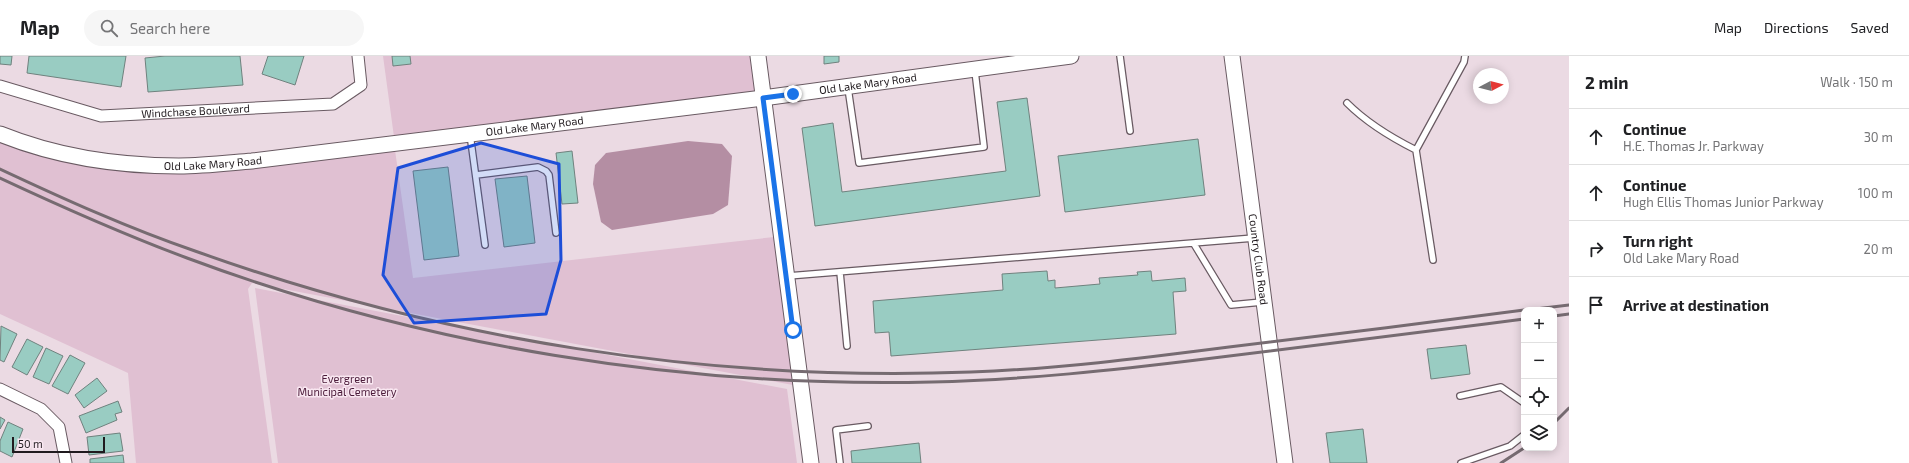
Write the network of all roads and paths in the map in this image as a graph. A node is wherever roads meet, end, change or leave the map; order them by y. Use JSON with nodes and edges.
{"nodes":[{"id":1,"x":358,"y":56,"type":"edge"},
{"id":2,"x":758,"y":56,"type":"edge"},
{"id":3,"x":1071,"y":56,"type":"edge"},
{"id":4,"x":1120,"y":56,"type":"edge"},
{"id":5,"x":1232,"y":56,"type":"edge"},
{"id":6,"x":1465,"y":56,"type":"edge"},
{"id":7,"x":974,"y":68,"type":"junction"},
{"id":8,"x":0,"y":86,"type":"edge"},
{"id":9,"x":848,"y":86,"type":"junction"},
{"id":10,"x":763,"y":98,"type":"junction"},
{"id":11,"x":1347,"y":103,"type":"dead end"},
{"id":12,"x":1130,"y":131,"type":"dead end"},
{"id":13,"x":0,"y":134,"type":"edge"},
{"id":14,"x":470,"y":134,"type":"junction"},
{"id":15,"x":1416,"y":150,"type":"junction"},
{"id":16,"x":476,"y":175,"type":"junction"},
{"id":17,"x":556,"y":233,"type":"dead end"},
{"id":18,"x":1256,"y":238,"type":"junction"},
{"id":19,"x":1194,"y":244,"type":"junction"},
{"id":20,"x":485,"y":246,"type":"dead end"},
{"id":21,"x":1433,"y":260,"type":"dead end"},
{"id":22,"x":840,"y":272,"type":"junction"},
{"id":23,"x":786,"y":276,"type":"junction"},
{"id":24,"x":1264,"y":302,"type":"junction"},
{"id":25,"x":847,"y":346,"type":"dead end"},
{"id":26,"x":0,"y":389,"type":"edge"},
{"id":27,"x":1460,"y":396,"type":"dead end"},
{"id":28,"x":1521,"y":401,"type":"edge"},
{"id":29,"x":868,"y":426,"type":"dead end"},
{"id":30,"x":1521,"y":437,"type":"edge"},
{"id":31,"x":66,"y":463,"type":"edge"},
{"id":32,"x":811,"y":463,"type":"edge"},
{"id":33,"x":840,"y":463,"type":"edge"},
{"id":34,"x":1285,"y":463,"type":"edge"},
{"id":35,"x":1461,"y":463,"type":"edge"}],
"edges":[{"from":1,"to":8,"type":"street","name":"Windchase Boulevard"},
{"from":2,"to":10,"type":"street"},
{"from":3,"to":7,"type":"street","name":"Old Lake Mary Road"},
{"from":4,"to":12,"type":"lane"},
{"from":5,"to":18,"type":"street","name":"Country Club Road"},
{"from":6,"to":15,"type":"lane"},
{"from":7,"to":9,"type":"street","name":"Old Lake Mary Road"},
{"from":7,"to":9,"type":"lane"},
{"from":9,"to":10,"type":"street","name":"Old Lake Mary Road"},
{"from":10,"to":14,"type":"street","name":"Old Lake Mary Road"},
{"from":10,"to":23,"type":"street"},
{"from":11,"to":15,"type":"lane"},
{"from":13,"to":14,"type":"street","name":"Old Lake Mary Road"},
{"from":14,"to":16,"type":"lane"},
{"from":15,"to":21,"type":"lane"},
{"from":16,"to":17,"type":"lane"},
{"from":16,"to":20,"type":"lane"},
{"from":18,"to":19,"type":"lane"},
{"from":18,"to":24,"type":"street","name":"Country Club Road"},
{"from":19,"to":22,"type":"lane"},
{"from":19,"to":24,"type":"lane"},
{"from":22,"to":23,"type":"lane"},
{"from":22,"to":25,"type":"lane"},
{"from":23,"to":32,"type":"street"},
{"from":24,"to":34,"type":"street","name":"Country Club Road"},
{"from":26,"to":31,"type":"street"},
{"from":27,"to":28,"type":"lane"},
{"from":29,"to":33,"type":"lane"},
{"from":30,"to":35,"type":"lane"}]}
